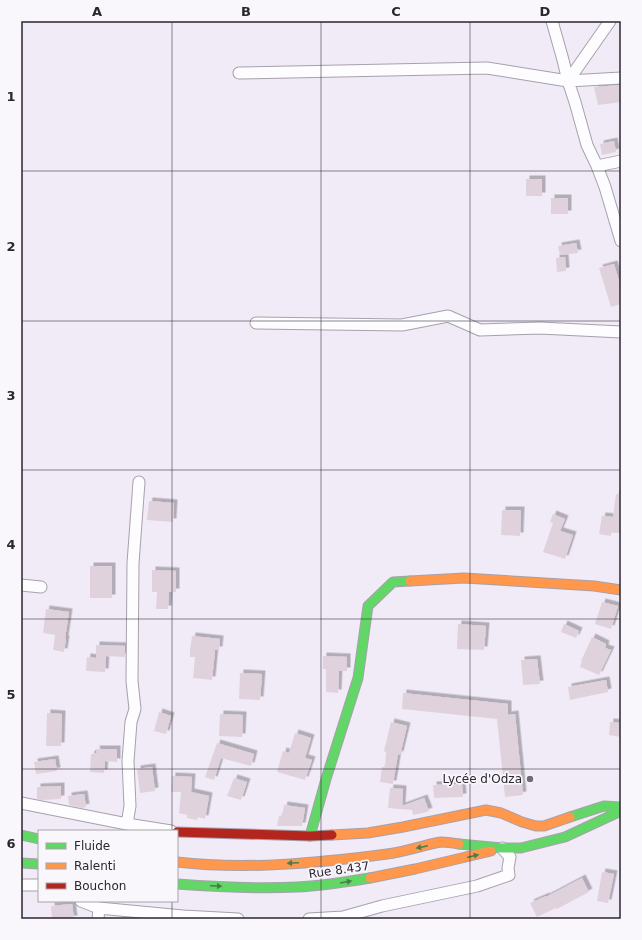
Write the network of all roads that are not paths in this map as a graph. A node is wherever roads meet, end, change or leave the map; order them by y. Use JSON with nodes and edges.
{"nodes":[{"id":1,"x":552,"y":21,"type":"edge"},
{"id":2,"x":610,"y":21,"type":"edge"},
{"id":3,"x":239,"y":73,"type":"dead end"},
{"id":4,"x":621,"y":78,"type":"edge"},
{"id":5,"x":568,"y":81,"type":"junction"},
{"id":6,"x":621,"y":161,"type":"edge"},
{"id":7,"x":597,"y":166,"type":"junction"},
{"id":8,"x":621,"y":240,"type":"edge"},
{"id":9,"x":256,"y":323,"type":"dead end"},
{"id":10,"x":621,"y":332,"type":"edge"},
{"id":11,"x":139,"y":482,"type":"dead end"},
{"id":12,"x":21,"y":585,"type":"edge"},
{"id":13,"x":41,"y":588,"type":"dead end"},
{"id":14,"x":621,"y":590,"type":"edge"},
{"id":15,"x":21,"y":803,"type":"edge"},
{"id":16,"x":621,"y":807,"type":"edge"},
{"id":17,"x":621,"y":812,"type":"edge"},
{"id":18,"x":127,"y":824,"type":"junction"},
{"id":19,"x":165,"y":830,"type":"edge"},
{"id":20,"x":178,"y":832,"type":"edge"},
{"id":21,"x":21,"y":835,"type":"edge"},
{"id":22,"x":310,"y":836,"type":"junction"},
{"id":23,"x":38,"y":839,"type":"edge"},
{"id":24,"x":502,"y":848,"type":"junction"},
{"id":25,"x":21,"y":857,"type":"edge"},
{"id":26,"x":38,"y":860,"type":"edge"},
{"id":27,"x":178,"y":862,"type":"edge"},
{"id":28,"x":21,"y":863,"type":"edge"},
{"id":29,"x":38,"y":864,"type":"edge"},
{"id":30,"x":178,"y":884,"type":"edge"},
{"id":31,"x":21,"y":885,"type":"edge"},
{"id":32,"x":38,"y":885,"type":"edge"},
{"id":33,"x":82,"y":902,"type":"edge"},
{"id":34,"x":99,"y":914,"type":"edge"},
{"id":35,"x":343,"y":918,"type":"edge"},
{"id":36,"x":238,"y":919,"type":"edge"},
{"id":37,"x":310,"y":919,"type":"edge"}],
"edges":[{"from":1,"to":5,"type":"street"},
{"from":2,"to":5,"type":"street"},
{"from":3,"to":5,"type":"street"},
{"from":4,"to":5,"type":"street"},
{"from":5,"to":7,"type":"street"},
{"from":6,"to":7,"type":"street"},
{"from":7,"to":8,"type":"street"},
{"from":9,"to":10,"type":"street"},
{"from":11,"to":18,"type":"street"},
{"from":12,"to":13,"type":"street"},
{"from":14,"to":22,"type":"main road"},
{"from":15,"to":18,"type":"street"},
{"from":16,"to":22,"type":"main road"},
{"from":17,"to":24,"type":"main road","name":"Rue 8.437"},
{"from":18,"to":19,"type":"street"},
{"from":20,"to":22,"type":"main road"},
{"from":21,"to":23,"type":"main road"},
{"from":24,"to":27,"type":"main road","name":"Rue 8.437","one_way":true},
{"from":30,"to":24,"type":"main road","name":"Rue 8.437","one_way":true},
{"from":24,"to":35,"type":"street"},
{"from":25,"to":26,"type":"main road"},
{"from":28,"to":29,"type":"main road"},
{"from":31,"to":32,"type":"street"},
{"from":33,"to":34,"type":"street"},
{"from":34,"to":36,"type":"street"},
{"from":35,"to":37,"type":"street"}]}
